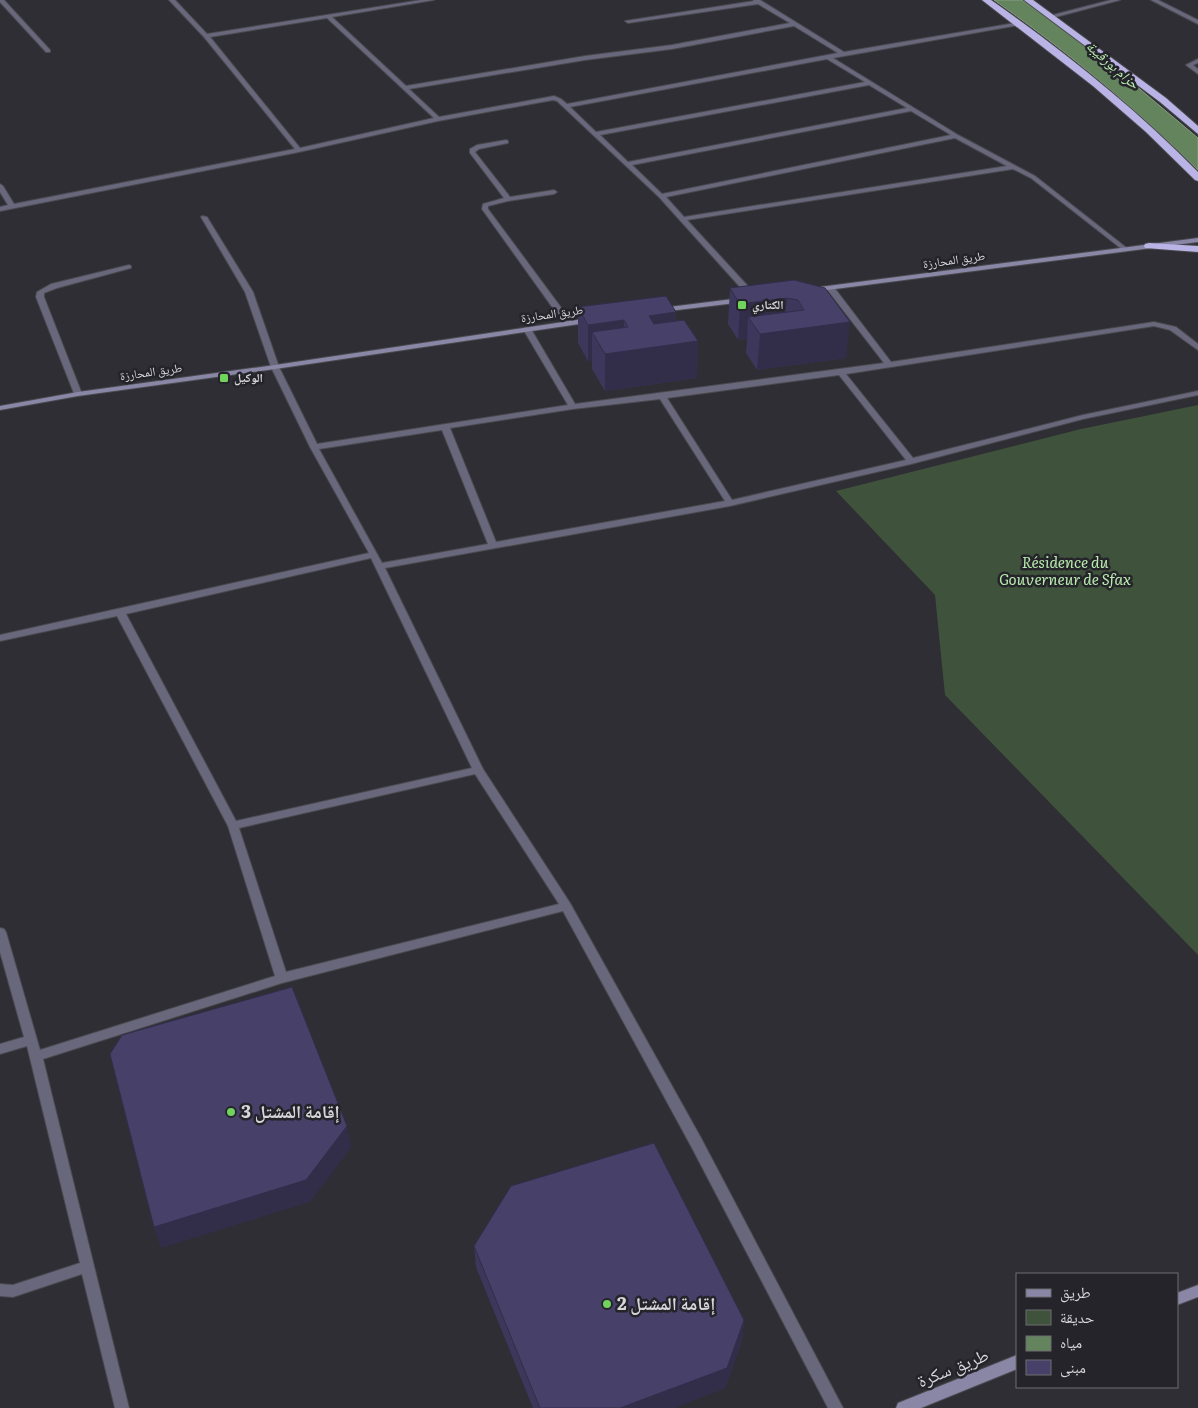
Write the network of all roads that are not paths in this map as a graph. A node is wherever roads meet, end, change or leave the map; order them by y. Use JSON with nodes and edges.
{"nodes":[{"id":1,"x":1,"y":0,"type":"edge"},
{"id":2,"x":172,"y":0,"type":"edge"},
{"id":3,"x":431,"y":0,"type":"edge"},
{"id":4,"x":986,"y":0,"type":"edge"},
{"id":5,"x":1028,"y":0,"type":"edge"},
{"id":6,"x":1117,"y":0,"type":"edge"},
{"id":7,"x":1154,"y":0,"type":"edge"},
{"id":8,"x":758,"y":1,"type":"edge"},
{"id":9,"x":328,"y":16,"type":"junction"},
{"id":10,"x":1052,"y":16,"type":"junction"},
{"id":11,"x":628,"y":21,"type":"dead end"},
{"id":12,"x":1018,"y":22,"type":"junction"},
{"id":13,"x":1198,"y":22,"type":"edge"},
{"id":14,"x":794,"y":24,"type":"junction"},
{"id":15,"x":206,"y":36,"type":"junction"},
{"id":16,"x":48,"y":51,"type":"dead end"},
{"id":17,"x":843,"y":54,"type":"junction"},
{"id":18,"x":828,"y":57,"type":"junction"},
{"id":19,"x":1198,"y":62,"type":"edge"},
{"id":20,"x":1198,"y":72,"type":"edge"},
{"id":21,"x":871,"y":83,"type":"junction"},
{"id":22,"x":404,"y":88,"type":"junction"},
{"id":23,"x":565,"y":106,"type":"junction"},
{"id":24,"x":912,"y":108,"type":"junction"},
{"id":25,"x":438,"y":119,"type":"junction"},
{"id":26,"x":1198,"y":132,"type":"edge"},
{"id":27,"x":594,"y":134,"type":"junction"},
{"id":28,"x":956,"y":136,"type":"junction"},
{"id":29,"x":506,"y":142,"type":"dead end"},
{"id":30,"x":299,"y":150,"type":"junction"},
{"id":31,"x":627,"y":164,"type":"junction"},
{"id":32,"x":1013,"y":167,"type":"junction"},
{"id":33,"x":1198,"y":178,"type":"edge"},
{"id":34,"x":0,"y":186,"type":"edge"},
{"id":35,"x":554,"y":192,"type":"dead end"},
{"id":36,"x":661,"y":196,"type":"junction"},
{"id":37,"x":508,"y":199,"type":"junction"},
{"id":38,"x":12,"y":207,"type":"junction"},
{"id":39,"x":0,"y":210,"type":"edge"},
{"id":40,"x":204,"y":217,"type":"dead end"},
{"id":41,"x":682,"y":219,"type":"junction"},
{"id":42,"x":1197,"y":242,"type":"edge"},
{"id":43,"x":1149,"y":246,"type":"joint"},
{"id":44,"x":1125,"y":249,"type":"junction"},
{"id":45,"x":129,"y":267,"type":"dead end"},
{"id":46,"x":830,"y":288,"type":"junction"},
{"id":47,"x":802,"y":292,"type":"edge"},
{"id":48,"x":764,"y":297,"type":"edge"},
{"id":49,"x":754,"y":298,"type":"junction"},
{"id":50,"x":656,"y":311,"type":"edge"},
{"id":51,"x":598,"y":319,"type":"edge"},
{"id":52,"x":568,"y":323,"type":"junction"},
{"id":53,"x":527,"y":329,"type":"junction"},
{"id":54,"x":1198,"y":348,"type":"edge"},
{"id":55,"x":888,"y":365,"type":"junction"},
{"id":56,"x":274,"y":367,"type":"junction"},
{"id":57,"x":841,"y":372,"type":"junction"},
{"id":58,"x":1198,"y":393,"type":"edge"},
{"id":59,"x":78,"y":394,"type":"junction"},
{"id":60,"x":662,"y":396,"type":"junction"},
{"id":61,"x":573,"y":407,"type":"junction"},
{"id":62,"x":0,"y":408,"type":"edge"},
{"id":63,"x":445,"y":427,"type":"junction"},
{"id":64,"x":314,"y":447,"type":"junction"},
{"id":65,"x":911,"y":462,"type":"junction"},
{"id":66,"x":730,"y":503,"type":"junction"},
{"id":67,"x":493,"y":545,"type":"junction"},
{"id":68,"x":376,"y":560,"type":"junction"},
{"id":69,"x":120,"y":612,"type":"junction"},
{"id":70,"x":0,"y":638,"type":"edge"},
{"id":71,"x":478,"y":770,"type":"junction"},
{"id":72,"x":233,"y":826,"type":"junction"},
{"id":73,"x":566,"y":906,"type":"junction"},
{"id":74,"x":0,"y":932,"type":"edge"},
{"id":75,"x":282,"y":978,"type":"junction"},
{"id":76,"x":31,"y":1040,"type":"junction"},
{"id":77,"x":0,"y":1050,"type":"edge"},
{"id":78,"x":36,"y":1056,"type":"junction"},
{"id":79,"x":88,"y":1266,"type":"junction"},
{"id":80,"x":0,"y":1290,"type":"edge"},
{"id":81,"x":1198,"y":1290,"type":"edge"},
{"id":82,"x":1178,"y":1299,"type":"edge"},
{"id":83,"x":1016,"y":1362,"type":"edge"},
{"id":84,"x":122,"y":1408,"type":"edge"},
{"id":85,"x":836,"y":1408,"type":"edge"},
{"id":86,"x":902,"y":1408,"type":"edge"}],
"edges":[{"from":1,"to":16,"type":"street"},
{"from":2,"to":15,"type":"street"},
{"from":3,"to":9,"type":"street"},
{"from":4,"to":12,"type":"highway"},
{"from":5,"to":10,"type":"highway"},
{"from":6,"to":10,"type":"street"},
{"from":7,"to":13,"type":"street"},
{"from":8,"to":11,"type":"street"},
{"from":8,"to":14,"type":"street"},
{"from":9,"to":15,"type":"street"},
{"from":9,"to":22,"type":"street"},
{"from":10,"to":26,"type":"highway"},
{"from":12,"to":17,"type":"street"},
{"from":12,"to":33,"type":"highway"},
{"from":14,"to":17,"type":"street"},
{"from":14,"to":22,"type":"street"},
{"from":15,"to":30,"type":"street"},
{"from":17,"to":18,"type":"street"},
{"from":18,"to":21,"type":"street"},
{"from":18,"to":23,"type":"street"},
{"from":19,"to":20,"type":"street"},
{"from":21,"to":24,"type":"street"},
{"from":21,"to":27,"type":"street"},
{"from":22,"to":25,"type":"street"},
{"from":23,"to":25,"type":"street"},
{"from":23,"to":27,"type":"street"},
{"from":24,"to":28,"type":"street"},
{"from":24,"to":31,"type":"street"},
{"from":25,"to":30,"type":"street"},
{"from":27,"to":31,"type":"street"},
{"from":28,"to":32,"type":"street"},
{"from":28,"to":36,"type":"street"},
{"from":29,"to":37,"type":"street"},
{"from":30,"to":38,"type":"street"},
{"from":31,"to":36,"type":"street"},
{"from":32,"to":41,"type":"street"},
{"from":32,"to":44,"type":"street"},
{"from":34,"to":38,"type":"street"},
{"from":35,"to":37,"type":"street"},
{"from":36,"to":41,"type":"street"},
{"from":37,"to":52,"type":"street"},
{"from":38,"to":39,"type":"street"},
{"from":40,"to":56,"type":"street"},
{"from":41,"to":49,"type":"street"},
{"from":42,"to":43,"type":"highway"},
{"from":43,"to":44,"type":"main road","name":"طريق المحارزة"},
{"from":44,"to":46,"type":"main road","name":"طريق المحارزة"},
{"from":45,"to":59,"type":"street"},
{"from":46,"to":47,"type":"main road","name":"طريق المحارزة"},
{"from":46,"to":55,"type":"street"},
{"from":48,"to":49,"type":"main road"},
{"from":49,"to":50,"type":"main road"},
{"from":51,"to":52,"type":"main road","name":"طريق المحارزة"},
{"from":52,"to":53,"type":"main road","name":"طريق المحارزة"},
{"from":53,"to":56,"type":"main road","name":"طريق المحارزة"},
{"from":53,"to":61,"type":"street"},
{"from":54,"to":55,"type":"street"},
{"from":55,"to":57,"type":"street"},
{"from":56,"to":59,"type":"main road","name":"طريق المحارزة"},
{"from":56,"to":64,"type":"street"},
{"from":57,"to":60,"type":"street"},
{"from":57,"to":65,"type":"street"},
{"from":58,"to":65,"type":"street"},
{"from":59,"to":62,"type":"main road","name":"طريق المحارزة"},
{"from":60,"to":61,"type":"street"},
{"from":60,"to":66,"type":"street"},
{"from":61,"to":63,"type":"street"},
{"from":63,"to":64,"type":"street"},
{"from":63,"to":67,"type":"street"},
{"from":64,"to":68,"type":"street"},
{"from":65,"to":66,"type":"street"},
{"from":66,"to":67,"type":"street"},
{"from":67,"to":68,"type":"street"},
{"from":68,"to":69,"type":"street"},
{"from":68,"to":71,"type":"street"},
{"from":69,"to":70,"type":"street"},
{"from":69,"to":72,"type":"street"},
{"from":71,"to":72,"type":"street"},
{"from":71,"to":73,"type":"street"},
{"from":72,"to":75,"type":"street"},
{"from":73,"to":75,"type":"street"},
{"from":73,"to":85,"type":"street"},
{"from":74,"to":76,"type":"street"},
{"from":75,"to":78,"type":"street"},
{"from":76,"to":77,"type":"street"},
{"from":76,"to":78,"type":"street"},
{"from":78,"to":79,"type":"street"},
{"from":79,"to":80,"type":"street"},
{"from":79,"to":84,"type":"street"},
{"from":81,"to":82,"type":"main road"},
{"from":83,"to":86,"type":"main road","name":"طريق سكرة"}]}
